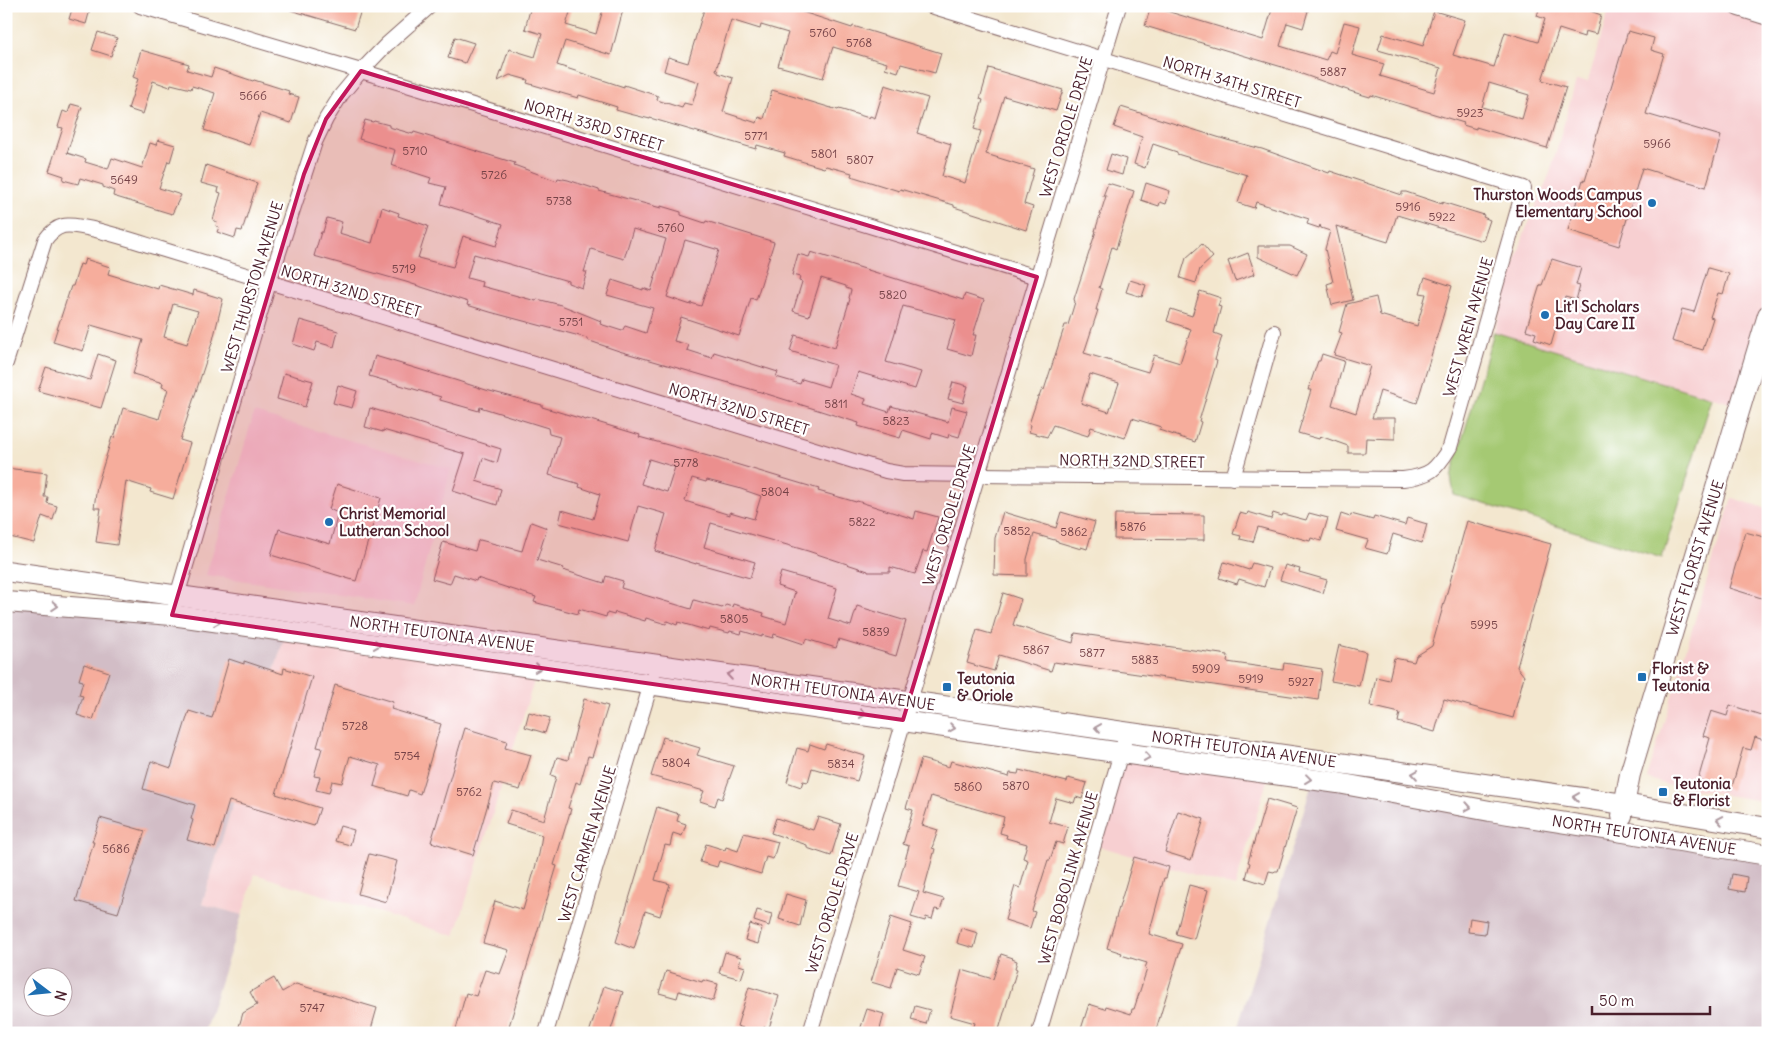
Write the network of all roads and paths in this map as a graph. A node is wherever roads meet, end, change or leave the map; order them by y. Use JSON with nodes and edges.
{"nodes":[{"id":1,"x":140,"y":6,"type":"edge"},
{"id":2,"x":430,"y":6,"type":"edge"},
{"id":3,"x":931,"y":6,"type":"edge"},
{"id":4,"x":1119,"y":6,"type":"edge"},
{"id":5,"x":1739,"y":6,"type":"edge"},
{"id":6,"x":1768,"y":15,"type":"edge"},
{"id":7,"x":1103,"y":60,"type":"junction"},
{"id":8,"x":361,"y":71,"type":"junction"},
{"id":9,"x":1524,"y":188,"type":"joint"},
{"id":10,"x":1037,"y":277,"type":"junction"},
{"id":11,"x":269,"y":283,"type":"junction"},
{"id":12,"x":1768,"y":315,"type":"edge"},
{"id":13,"x":1274,"y":332,"type":"dead end"},
{"id":14,"x":6,"y":363,"type":"edge"},
{"id":15,"x":1433,"y":471,"type":"joint"},
{"id":16,"x":979,"y":475,"type":"junction"},
{"id":17,"x":1233,"y":478,"type":"junction"},
{"id":18,"x":6,"y":571,"type":"edge"},
{"id":19,"x":177,"y":596,"type":"junction"},
{"id":20,"x":6,"y":602,"type":"edge"},
{"id":21,"x":172,"y":615,"type":"junction"},
{"id":22,"x":654,"y":674,"type":"junction"},
{"id":23,"x":909,"y":701,"type":"junction"},
{"id":24,"x":904,"y":720,"type":"junction"},
{"id":25,"x":1127,"y":732,"type":"junction"},
{"id":26,"x":1122,"y":753,"type":"junction"},
{"id":27,"x":1624,"y":804,"type":"junction"},
{"id":28,"x":1768,"y":828,"type":"edge"},
{"id":29,"x":1619,"y":830,"type":"junction"},
{"id":30,"x":1768,"y":855,"type":"edge"},
{"id":31,"x":546,"y":1033,"type":"edge"},
{"id":32,"x":810,"y":1033,"type":"edge"},
{"id":33,"x":1040,"y":1033,"type":"edge"}],
"edges":[{"from":1,"to":8,"type":"street","name":"NORTH 33RD STREET"},
{"from":2,"to":8,"type":"street","name":"WEST THURSTON AVENUE"},
{"from":3,"to":7,"type":"street","name":"NORTH 34TH STREET"},
{"from":4,"to":7,"type":"street","name":"WEST ORIOLE DRIVE"},
{"from":5,"to":6,"type":"main road"},
{"from":7,"to":9,"type":"street","name":"NORTH 34TH STREET"},
{"from":7,"to":10,"type":"street","name":"WEST ORIOLE DRIVE"},
{"from":8,"to":10,"type":"street","name":"NORTH 33RD STREET"},
{"from":8,"to":11,"type":"street","name":"WEST THURSTON AVENUE"},
{"from":9,"to":15,"type":"street","name":"WEST WREN AVENUE"},
{"from":10,"to":16,"type":"street","name":"WEST ORIOLE DRIVE"},
{"from":11,"to":14,"type":"street","name":"NORTH 32ND STREET"},
{"from":11,"to":16,"type":"street","name":"NORTH 32ND STREET"},
{"from":11,"to":19,"type":"street","name":"WEST THURSTON AVENUE"},
{"from":12,"to":27,"type":"main road","name":"WEST FLORIST AVENUE"},
{"from":13,"to":17,"type":"street"},
{"from":15,"to":17,"type":"street","name":"NORTH 32ND STREET"},
{"from":16,"to":17,"type":"street","name":"NORTH 32ND STREET"},
{"from":16,"to":23,"type":"street","name":"WEST ORIOLE DRIVE"},
{"from":18,"to":19,"type":"main road","name":"NORTH TEUTONIA AVENUE"},
{"from":19,"to":21,"type":"street","name":"WEST THURSTON AVENUE"},
{"from":19,"to":22,"type":"main road","name":"NORTH TEUTONIA AVENUE"},
{"from":20,"to":21,"type":"main road","name":"NORTH TEUTONIA AVENUE","one_way":true},
{"from":21,"to":22,"type":"main road","name":"NORTH TEUTONIA AVENUE","one_way":true},
{"from":23,"to":22,"type":"main road","name":"NORTH TEUTONIA AVENUE","one_way":true},
{"from":22,"to":24,"type":"main road","name":"NORTH TEUTONIA AVENUE","one_way":true},
{"from":22,"to":31,"type":"street","name":"WEST CARMEN AVENUE"},
{"from":23,"to":24,"type":"street","name":"WEST ORIOLE DRIVE"},
{"from":25,"to":23,"type":"main road","name":"NORTH TEUTONIA AVENUE","one_way":true},
{"from":24,"to":26,"type":"main road","name":"NORTH TEUTONIA AVENUE","one_way":true},
{"from":24,"to":32,"type":"street","name":"WEST ORIOLE DRIVE"},
{"from":25,"to":26,"type":"street","name":"WEST BOBOLINK AVENUE"},
{"from":27,"to":25,"type":"main road","name":"NORTH TEUTONIA AVENUE","one_way":true},
{"from":26,"to":29,"type":"main road","name":"NORTH TEUTONIA AVENUE","one_way":true},
{"from":26,"to":33,"type":"street","name":"WEST BOBOLINK AVENUE"},
{"from":28,"to":27,"type":"main road","name":"NORTH TEUTONIA AVENUE","one_way":true},
{"from":27,"to":29,"type":"main road","name":"WEST FLORIST AVENUE"},
{"from":29,"to":30,"type":"main road","name":"NORTH TEUTONIA AVENUE"}]}
